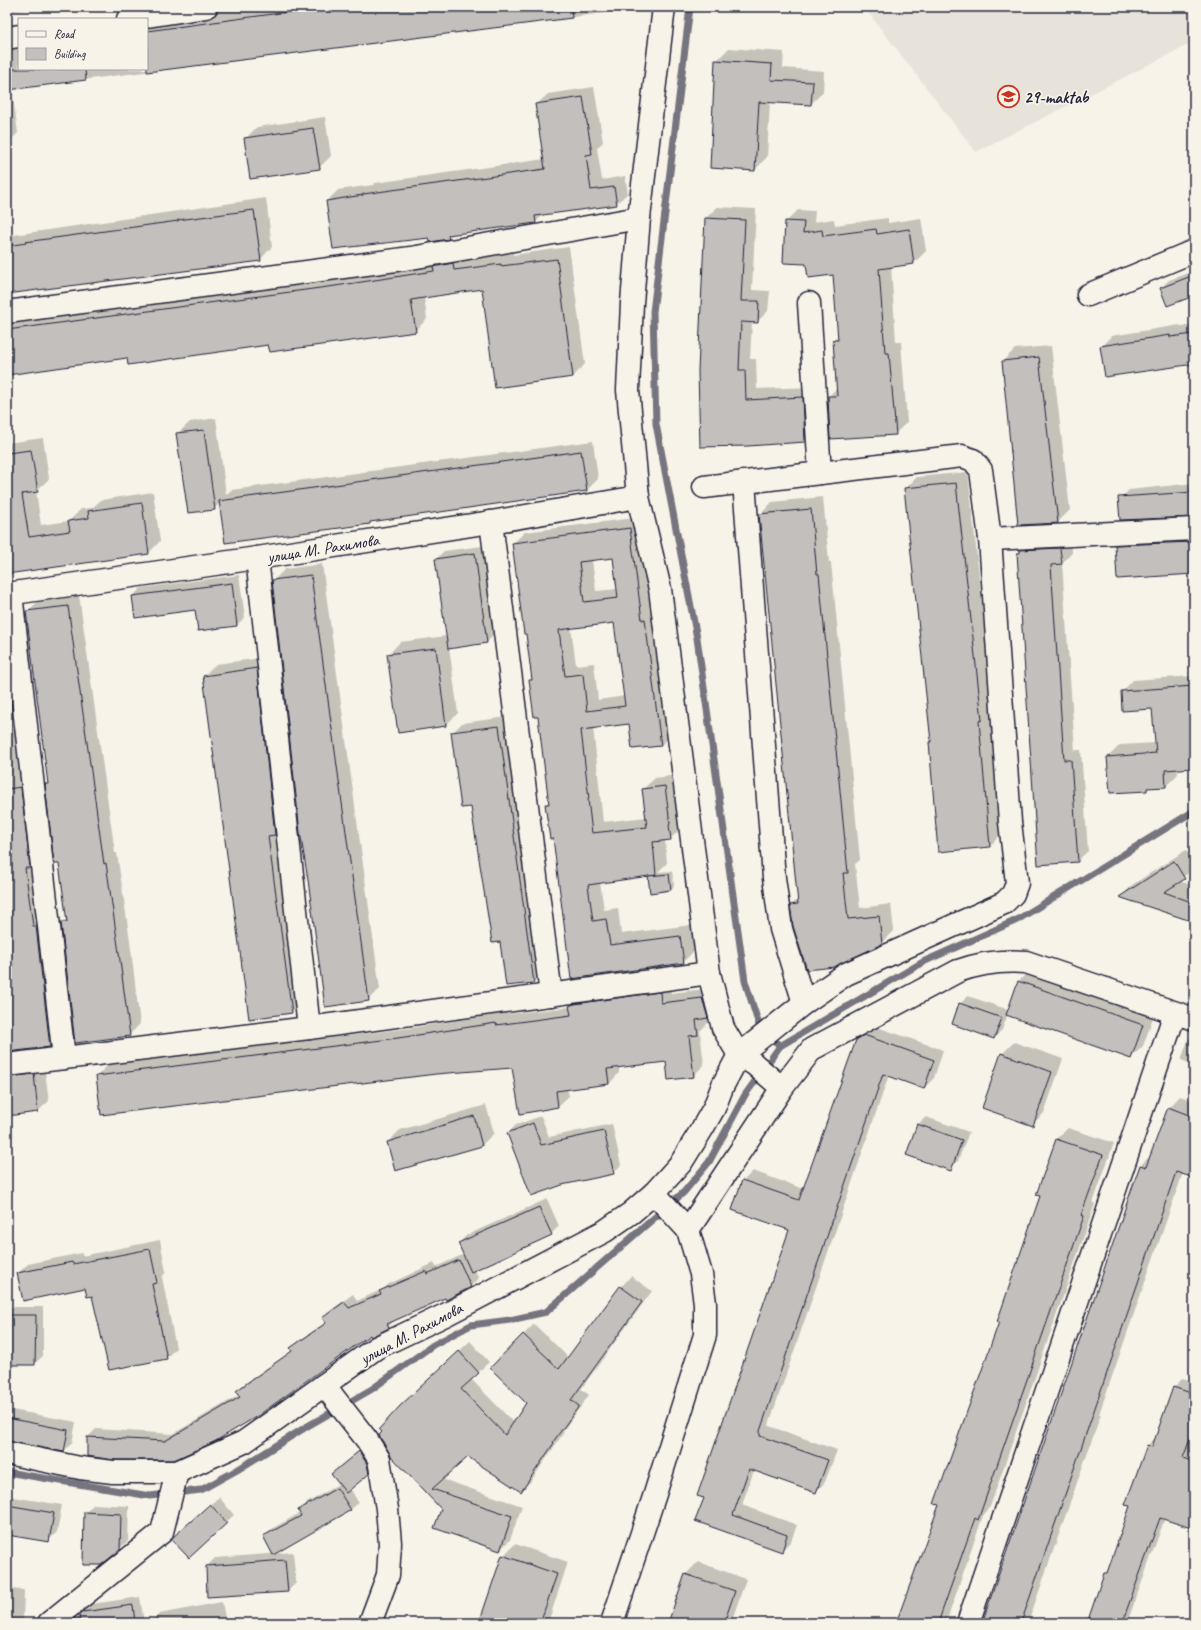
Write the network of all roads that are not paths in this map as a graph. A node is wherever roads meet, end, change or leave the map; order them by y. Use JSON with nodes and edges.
{"nodes":[{"id":1,"x":206,"y":7,"type":"edge"},
{"id":2,"x":664,"y":7,"type":"edge"},
{"id":3,"x":134,"y":18,"type":"edge"},
{"id":4,"x":18,"y":36,"type":"edge"},
{"id":5,"x":7,"y":38,"type":"edge"},
{"id":6,"x":639,"y":218,"type":"junction"},
{"id":7,"x":1194,"y":251,"type":"edge"},
{"id":8,"x":1088,"y":295,"type":"dead end"},
{"id":9,"x":809,"y":303,"type":"dead end"},
{"id":10,"x":7,"y":312,"type":"edge"},
{"id":11,"x":820,"y":473,"type":"junction"},
{"id":12,"x":744,"y":482,"type":"junction"},
{"id":13,"x":704,"y":487,"type":"dead end"},
{"id":14,"x":638,"y":496,"type":"junction"},
{"id":15,"x":491,"y":522,"type":"junction"},
{"id":16,"x":1194,"y":529,"type":"edge"},
{"id":17,"x":990,"y":539,"type":"junction"},
{"id":18,"x":257,"y":558,"type":"junction"},
{"id":19,"x":9,"y":594,"type":"edge"},
{"id":20,"x":709,"y":973,"type":"junction"},
{"id":21,"x":551,"y":995,"type":"junction"},
{"id":22,"x":804,"y":1003,"type":"junction"},
{"id":23,"x":1184,"y":1016,"type":"edge"},
{"id":24,"x":309,"y":1028,"type":"junction"},
{"id":25,"x":750,"y":1054,"type":"junction"},
{"id":26,"x":64,"y":1058,"type":"junction"},
{"id":27,"x":7,"y":1065,"type":"edge"},
{"id":28,"x":782,"y":1088,"type":"junction"},
{"id":29,"x":654,"y":1193,"type":"junction"},
{"id":30,"x":688,"y":1230,"type":"junction"},
{"id":31,"x":335,"y":1399,"type":"junction"},
{"id":32,"x":7,"y":1453,"type":"edge"},
{"id":33,"x":177,"y":1472,"type":"junction"},
{"id":34,"x":50,"y":1623,"type":"edge"},
{"id":35,"x":370,"y":1623,"type":"edge"},
{"id":36,"x":612,"y":1623,"type":"edge"},
{"id":37,"x":968,"y":1623,"type":"edge"}],
"edges":[{"from":1,"to":3,"type":"street"},
{"from":2,"to":6,"type":"street"},
{"from":4,"to":5,"type":"street"},
{"from":6,"to":10,"type":"street"},
{"from":6,"to":14,"type":"street"},
{"from":7,"to":8,"type":"street"},
{"from":9,"to":11,"type":"street"},
{"from":11,"to":12,"type":"street"},
{"from":11,"to":17,"type":"street"},
{"from":12,"to":13,"type":"street"},
{"from":12,"to":22,"type":"street"},
{"from":14,"to":15,"type":"street","name":"улица М. Рахимова"},
{"from":14,"to":20,"type":"street"},
{"from":15,"to":18,"type":"street","name":"улица М. Рахимова"},
{"from":15,"to":21,"type":"street"},
{"from":16,"to":17,"type":"street"},
{"from":17,"to":22,"type":"street"},
{"from":18,"to":19,"type":"street","name":"улица М. Рахимова"},
{"from":18,"to":24,"type":"street"},
{"from":19,"to":26,"type":"street"},
{"from":20,"to":21,"type":"street"},
{"from":20,"to":25,"type":"street"},
{"from":21,"to":24,"type":"street"},
{"from":22,"to":25,"type":"street"},
{"from":23,"to":28,"type":"street"},
{"from":23,"to":37,"type":"street"},
{"from":24,"to":26,"type":"street"},
{"from":25,"to":28,"type":"street"},
{"from":25,"to":29,"type":"street","name":"улица М. Рахимова"},
{"from":26,"to":27,"type":"street"},
{"from":28,"to":30,"type":"street"},
{"from":29,"to":30,"type":"street"},
{"from":29,"to":31,"type":"street","name":"улица М. Рахимова"},
{"from":30,"to":36,"type":"street"},
{"from":31,"to":33,"type":"street","name":"улица М. Рахимова"},
{"from":31,"to":35,"type":"street"},
{"from":32,"to":33,"type":"street","name":"улица М. Рахимова"},
{"from":33,"to":34,"type":"street"}]}
